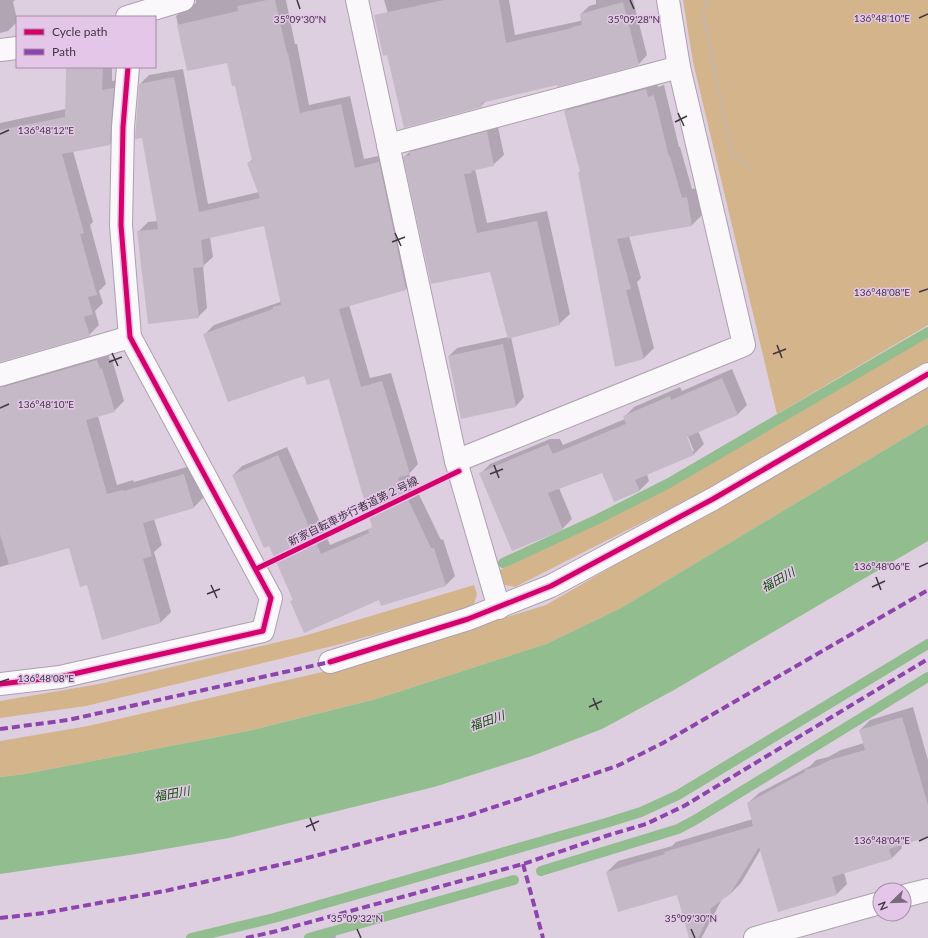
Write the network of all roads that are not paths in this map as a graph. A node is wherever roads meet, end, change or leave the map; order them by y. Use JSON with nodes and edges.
{"nodes":[{"id":1,"x":183,"y":0,"type":"edge"},
{"id":2,"x":357,"y":0,"type":"edge"},
{"id":3,"x":668,"y":0,"type":"edge"},
{"id":4,"x":129,"y":12,"type":"edge"},
{"id":5,"x":16,"y":48,"type":"edge"},
{"id":6,"x":0,"y":50,"type":"edge"},
{"id":7,"x":679,"y":67,"type":"junction"},
{"id":8,"x":128,"y":68,"type":"edge"},
{"id":9,"x":388,"y":145,"type":"junction"},
{"id":10,"x":130,"y":337,"type":"junction"},
{"id":11,"x":928,"y":374,"type":"edge"},
{"id":12,"x":0,"y":375,"type":"edge"},
{"id":13,"x":458,"y":466,"type":"junction"},
{"id":14,"x":499,"y":608,"type":"junction"},
{"id":15,"x":330,"y":662,"type":"dead end"},
{"id":16,"x":0,"y":684,"type":"edge"},
{"id":17,"x":928,"y":890,"type":"edge"},
{"id":18,"x":912,"y":894,"type":"edge"},
{"id":19,"x":872,"y":905,"type":"edge"},
{"id":20,"x":755,"y":938,"type":"edge"}],
"edges":[{"from":1,"to":4,"type":"street"},
{"from":2,"to":9,"type":"street"},
{"from":3,"to":7,"type":"street"},
{"from":5,"to":6,"type":"street"},
{"from":7,"to":9,"type":"street"},
{"from":7,"to":13,"type":"street"},
{"from":8,"to":10,"type":"street"},
{"from":9,"to":13,"type":"street"},
{"from":10,"to":12,"type":"street"},
{"from":10,"to":16,"type":"street"},
{"from":11,"to":14,"type":"street"},
{"from":13,"to":14,"type":"street"},
{"from":14,"to":15,"type":"street"},
{"from":17,"to":18,"type":"street"},
{"from":19,"to":20,"type":"street"}]}
